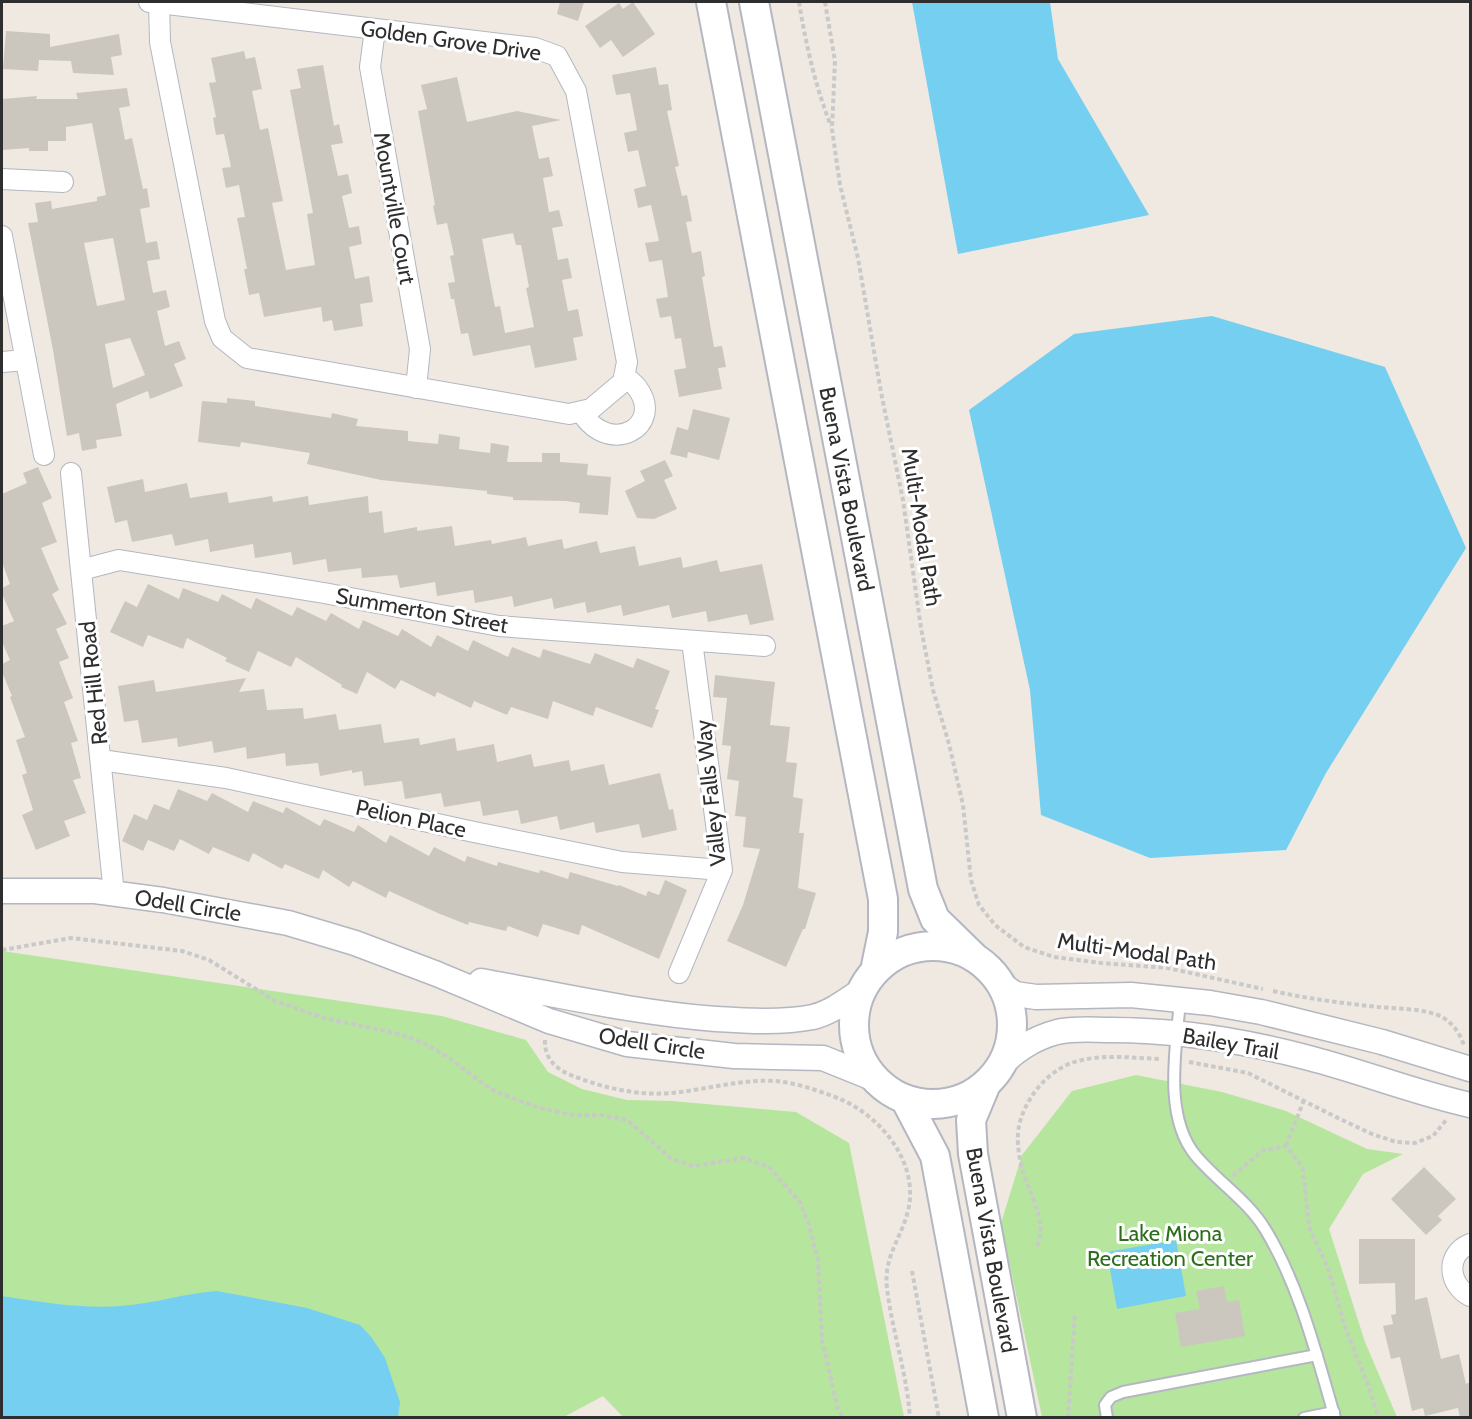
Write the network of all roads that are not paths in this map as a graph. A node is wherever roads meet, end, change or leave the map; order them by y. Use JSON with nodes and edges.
{"nodes":[{"id":1,"x":154,"y":2,"type":"edge"},
{"id":2,"x":711,"y":2,"type":"edge"},
{"id":3,"x":754,"y":2,"type":"edge"},
{"id":4,"x":375,"y":29,"type":"junction"},
{"id":5,"x":2,"y":180,"type":"edge"},
{"id":6,"x":63,"y":182,"type":"dead end"},
{"id":7,"x":2,"y":236,"type":"edge"},
{"id":8,"x":26,"y":360,"type":"junction"},
{"id":9,"x":2,"y":362,"type":"edge"},
{"id":10,"x":624,"y":376,"type":"junction"},
{"id":11,"x":416,"y":388,"type":"junction"},
{"id":12,"x":582,"y":413,"type":"junction"},
{"id":13,"x":44,"y":455,"type":"dead end"},
{"id":14,"x":72,"y":473,"type":"dead end"},
{"id":15,"x":81,"y":570,"type":"junction"},
{"id":16,"x":692,"y":641,"type":"junction"},
{"id":17,"x":765,"y":646,"type":"dead end"},
{"id":18,"x":101,"y":760,"type":"junction"},
{"id":19,"x":723,"y":870,"type":"junction"},
{"id":20,"x":2,"y":891,"type":"edge"},
{"id":21,"x":114,"y":894,"type":"junction"},
{"id":22,"x":975,"y":958,"type":"junction"},
{"id":23,"x":679,"y":973,"type":"dead end"},
{"id":24,"x":437,"y":974,"type":"junction"},
{"id":25,"x":868,"y":981,"type":"junction"},
{"id":26,"x":1000,"y":984,"type":"junction"},
{"id":27,"x":1180,"y":1000,"type":"junction"},
{"id":28,"x":1178,"y":1034,"type":"junction"},
{"id":29,"x":1467,"y":1068,"type":"edge"},
{"id":30,"x":992,"y":1077,"type":"junction"},
{"id":31,"x":875,"y":1080,"type":"junction"},
{"id":32,"x":905,"y":1099,"type":"junction"},
{"id":33,"x":1462,"y":1103,"type":"edge"},
{"id":34,"x":1470,"y":1244,"type":"edge"},
{"id":35,"x":1470,"y":1296,"type":"edge"},
{"id":36,"x":1317,"y":1355,"type":"junction"},
{"id":37,"x":1335,"y":1415,"type":"edge"},
{"id":38,"x":984,"y":1418,"type":"edge"},
{"id":39,"x":1023,"y":1418,"type":"edge"},
{"id":40,"x":1107,"y":1418,"type":"edge"},
{"id":41,"x":1304,"y":1418,"type":"edge"}],
"edges":[{"from":1,"to":4,"type":"street","name":"Golden Grove Drive"},
{"from":1,"to":11,"type":"street","name":"Golden Grove Drive"},
{"from":2,"to":25,"type":"main road","name":"Buena Vista Boulevard"},
{"from":3,"to":22,"type":"main road","name":"Buena Vista Boulevard"},
{"from":4,"to":10,"type":"street","name":"Golden Grove Drive"},
{"from":4,"to":11,"type":"street","name":"Mountville Court"},
{"from":5,"to":6,"type":"street"},
{"from":7,"to":8,"type":"street"},
{"from":8,"to":9,"type":"street"},
{"from":8,"to":13,"type":"street"},
{"from":10,"to":12,"type":"street"},
{"from":10,"to":12,"type":"street"},
{"from":11,"to":12,"type":"street","name":"Golden Grove Drive"},
{"from":14,"to":15,"type":"street","name":"Red Hill Road"},
{"from":15,"to":16,"type":"street","name":"Summerton Street"},
{"from":15,"to":18,"type":"street","name":"Red Hill Road"},
{"from":16,"to":17,"type":"street","name":"Summerton Street"},
{"from":16,"to":19,"type":"street","name":"Valley Falls Way"},
{"from":18,"to":19,"type":"street","name":"Pelion Place"},
{"from":18,"to":21,"type":"street","name":"Red Hill Road"},
{"from":19,"to":23,"type":"street","name":"Valley Falls Way"},
{"from":20,"to":21,"type":"street","name":"Odell Circle"},
{"from":21,"to":24,"type":"street","name":"Odell Circle"},
{"from":22,"to":25,"type":"main road","name":"Buena Vista Boulevard"},
{"from":22,"to":26,"type":"main road","name":"Buena Vista Boulevard"},
{"from":24,"to":25,"type":"street","name":"Odell Circle"},
{"from":24,"to":31,"type":"street","name":"Odell Circle"},
{"from":25,"to":31,"type":"main road","name":"Buena Vista Boulevard"},
{"from":26,"to":27,"type":"street","name":"Bailey Trail"},
{"from":26,"to":30,"type":"main road","name":"Buena Vista Boulevard"},
{"from":27,"to":28,"type":"lane"},
{"from":27,"to":29,"type":"street","name":"Bailey Trail"},
{"from":28,"to":30,"type":"street","name":"Bailey Trail"},
{"from":28,"to":33,"type":"street","name":"Bailey Trail"},
{"from":28,"to":36,"type":"lane"},
{"from":30,"to":32,"type":"main road","name":"Buena Vista Boulevard"},
{"from":30,"to":39,"type":"main road","name":"Buena Vista Boulevard"},
{"from":31,"to":32,"type":"main road","name":"Buena Vista Boulevard"},
{"from":32,"to":38,"type":"main road","name":"Buena Vista Boulevard"},
{"from":34,"to":35,"type":"street"},
{"from":36,"to":37,"type":"lane"},
{"from":36,"to":40,"type":"lane"},
{"from":37,"to":41,"type":"lane"}]}
